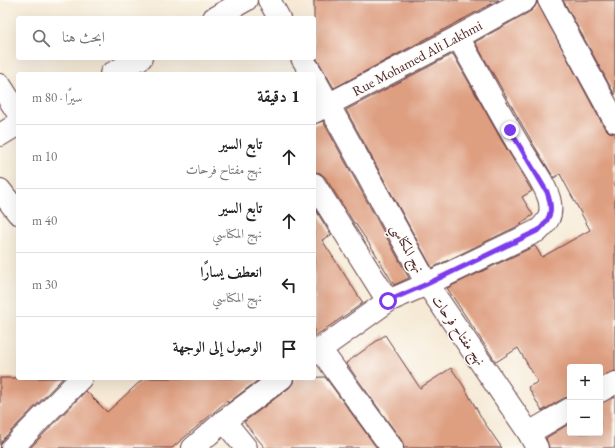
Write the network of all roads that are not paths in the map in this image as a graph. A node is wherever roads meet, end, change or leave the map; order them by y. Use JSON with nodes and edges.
{"nodes":[{"id":1,"x":246,"y":0,"type":"edge"},
{"id":2,"x":269,"y":0,"type":"edge"},
{"id":3,"x":525,"y":0,"type":"edge"},
{"id":4,"x":548,"y":0,"type":"edge"},
{"id":5,"x":218,"y":16,"type":"edge"},
{"id":6,"x":278,"y":16,"type":"edge"},
{"id":7,"x":458,"y":37,"type":"junction"},
{"id":8,"x":137,"y":60,"type":"edge"},
{"id":9,"x":303,"y":60,"type":"edge"},
{"id":10,"x":115,"y":72,"type":"edge"},
{"id":11,"x":311,"y":72,"type":"edge"},
{"id":12,"x":0,"y":86,"type":"edge"},
{"id":13,"x":316,"y":86,"type":"edge"},
{"id":14,"x":322,"y":108,"type":"edge"},
{"id":15,"x":16,"y":109,"type":"edge"},
{"id":16,"x":615,"y":121,"type":"edge"},
{"id":17,"x":16,"y":125,"type":"edge"},
{"id":18,"x":0,"y":135,"type":"edge"},
{"id":19,"x":0,"y":190,"type":"edge"},
{"id":20,"x":317,"y":194,"type":"edge"},
{"id":21,"x":16,"y":210,"type":"edge"},
{"id":22,"x":427,"y":284,"type":"junction"},
{"id":23,"x":388,"y":301,"type":"junction"},
{"id":24,"x":317,"y":352,"type":"edge"},
{"id":25,"x":79,"y":380,"type":"edge"},
{"id":26,"x":279,"y":380,"type":"edge"},
{"id":27,"x":615,"y":383,"type":"edge"},
{"id":28,"x":603,"y":389,"type":"edge"},
{"id":29,"x":567,"y":412,"type":"edge"},
{"id":30,"x":224,"y":421,"type":"junction"},
{"id":31,"x":533,"y":440,"type":"edge"},
{"id":32,"x":12,"y":448,"type":"edge"},
{"id":33,"x":193,"y":448,"type":"edge"},
{"id":34,"x":246,"y":448,"type":"edge"},
{"id":35,"x":392,"y":448,"type":"edge"}],
"edges":[{"from":1,"to":5,"type":"street"},
{"from":2,"to":6,"type":"street"},
{"from":3,"to":7,"type":"street","name":"Rue Mohamed Ali Lakhmi"},
{"from":4,"to":16,"type":"street"},
{"from":7,"to":14,"type":"street","name":"Rue Mohamed Ali Lakhmi"},
{"from":7,"to":22,"type":"street","name":"نهج المكناسي"},
{"from":8,"to":10,"type":"street"},
{"from":9,"to":11,"type":"street"},
{"from":12,"to":15,"type":"street"},
{"from":13,"to":14,"type":"street","name":"نهج المكناسي"},
{"from":14,"to":22,"type":"street","name":"نهج المكناسي"},
{"from":17,"to":18,"type":"street"},
{"from":19,"to":21,"type":"street"},
{"from":20,"to":23,"type":"street"},
{"from":22,"to":23,"type":"street","name":"نهج مفتاح فرحات"},
{"from":22,"to":31,"type":"street","name":"نهج مفتاح فرحات"},
{"from":23,"to":24,"type":"street","name":"نهج مفتاح فرحات"},
{"from":24,"to":35,"type":"street"},
{"from":25,"to":32,"type":"street"},
{"from":26,"to":30,"type":"street"},
{"from":27,"to":28,"type":"street"},
{"from":29,"to":31,"type":"street"},
{"from":30,"to":33,"type":"street"},
{"from":30,"to":34,"type":"street"}]}
